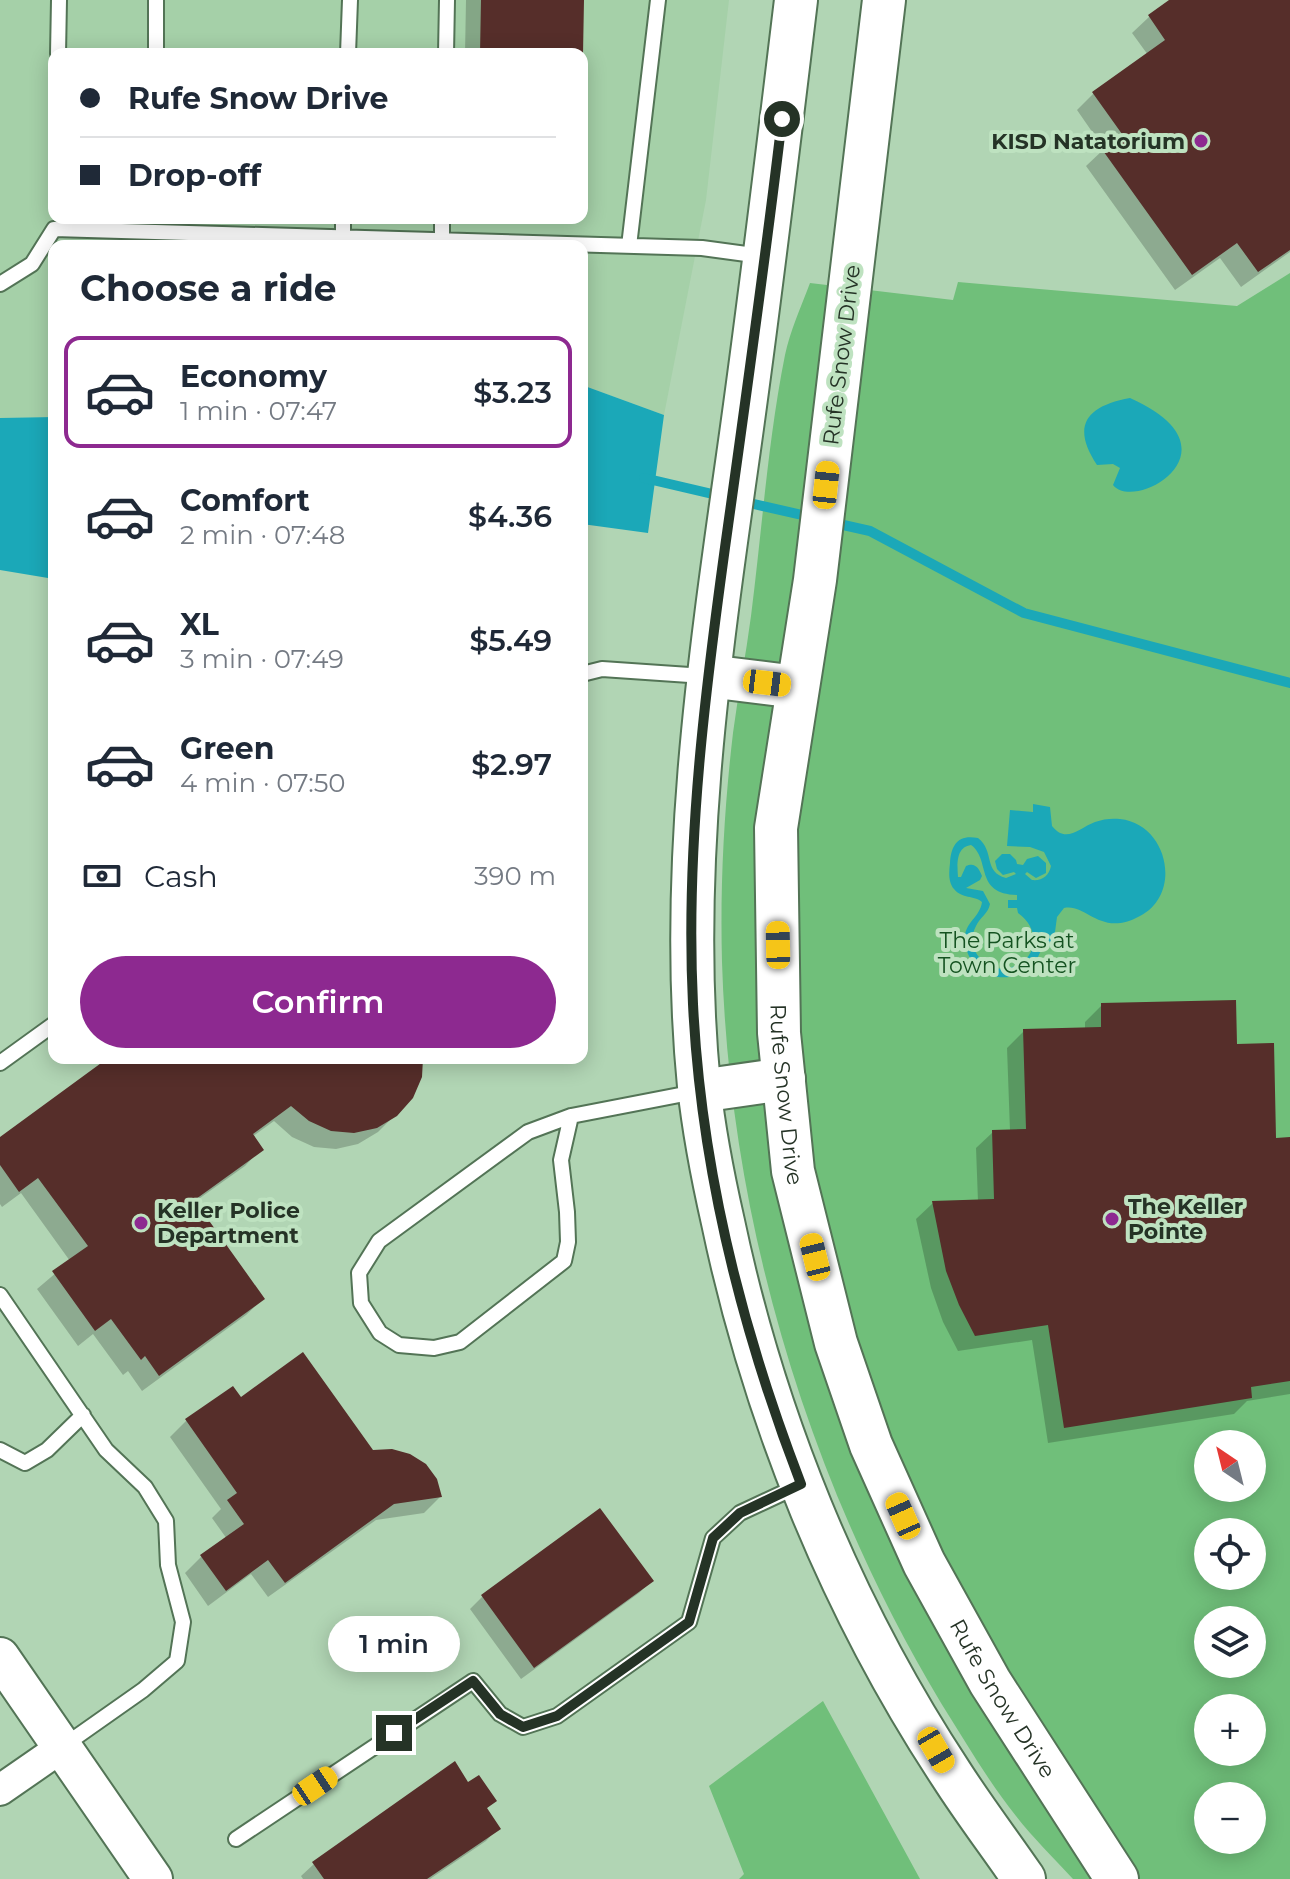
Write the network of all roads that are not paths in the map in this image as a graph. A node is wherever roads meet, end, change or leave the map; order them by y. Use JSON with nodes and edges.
{"nodes":[{"id":1,"x":59,"y":0,"type":"edge"},
{"id":2,"x":156,"y":0,"type":"edge"},
{"id":3,"x":350,"y":0,"type":"edge"},
{"id":4,"x":447,"y":0,"type":"edge"},
{"id":5,"x":658,"y":0,"type":"edge"},
{"id":6,"x":796,"y":0,"type":"edge"},
{"id":7,"x":884,"y":0,"type":"edge"},
{"id":8,"x":58,"y":48,"type":"edge"},
{"id":9,"x":156,"y":48,"type":"edge"},
{"id":10,"x":348,"y":48,"type":"edge"},
{"id":11,"x":446,"y":48,"type":"edge"},
{"id":12,"x":54,"y":224,"type":"edge"},
{"id":13,"x":343,"y":224,"type":"edge"},
{"id":14,"x":155,"y":225,"type":"edge"},
{"id":15,"x":343,"y":238,"type":"junction"},
{"id":16,"x":409,"y":240,"type":"edge"},
{"id":17,"x":588,"y":245,"type":"edge"},
{"id":18,"x":629,"y":246,"type":"junction"},
{"id":19,"x":765,"y":257,"type":"junction"},
{"id":20,"x":0,"y":284,"type":"edge"},
{"id":21,"x":588,"y":672,"type":"edge"},
{"id":22,"x":708,"y":676,"type":"junction"},
{"id":23,"x":797,"y":687,"type":"junction"},
{"id":24,"x":48,"y":1028,"type":"edge"},
{"id":25,"x":0,"y":1063,"type":"edge"},
{"id":26,"x":784,"y":1079,"type":"junction"},
{"id":27,"x":700,"y":1091,"type":"junction"},
{"id":28,"x":571,"y":1116,"type":"junction"},
{"id":29,"x":0,"y":1295,"type":"edge"},
{"id":30,"x":83,"y":1415,"type":"junction"},
{"id":31,"x":0,"y":1450,"type":"edge"},
{"id":32,"x":801,"y":1484,"type":"junction"},
{"id":33,"x":0,"y":1657,"type":"edge"},
{"id":34,"x":62,"y":1747,"type":"junction"},
{"id":35,"x":0,"y":1790,"type":"edge"},
{"id":36,"x":236,"y":1839,"type":"dead end"},
{"id":37,"x":153,"y":1879,"type":"edge"},
{"id":38,"x":1024,"y":1879,"type":"edge"},
{"id":39,"x":1117,"y":1879,"type":"edge"}],
"edges":[{"from":1,"to":8,"type":"lane"},
{"from":2,"to":9,"type":"lane"},
{"from":3,"to":10,"type":"lane"},
{"from":4,"to":11,"type":"lane"},
{"from":5,"to":18,"type":"lane"},
{"from":6,"to":19,"type":"main road"},
{"from":7,"to":23,"type":"main road","name":"Rufe Snow Drive"},
{"from":12,"to":14,"type":"lane"},
{"from":12,"to":20,"type":"lane"},
{"from":13,"to":15,"type":"lane"},
{"from":14,"to":15,"type":"lane"},
{"from":15,"to":16,"type":"lane"},
{"from":17,"to":18,"type":"lane"},
{"from":18,"to":19,"type":"lane"},
{"from":19,"to":22,"type":"main road"},
{"from":21,"to":22,"type":"lane"},
{"from":22,"to":23,"type":"main road"},
{"from":22,"to":27,"type":"main road"},
{"from":23,"to":26,"type":"main road","name":"Rufe Snow Drive"},
{"from":24,"to":25,"type":"lane"},
{"from":26,"to":27,"type":"main road"},
{"from":26,"to":39,"type":"main road","name":"Rufe Snow Drive"},
{"from":27,"to":28,"type":"lane"},
{"from":27,"to":32,"type":"main road"},
{"from":28,"to":28,"type":"lane"},
{"from":29,"to":30,"type":"lane"},
{"from":30,"to":31,"type":"lane"},
{"from":30,"to":34,"type":"lane"},
{"from":32,"to":36,"type":"lane"},
{"from":32,"to":38,"type":"main road"},
{"from":33,"to":34,"type":"street"},
{"from":34,"to":35,"type":"street"},
{"from":34,"to":37,"type":"street"}]}
